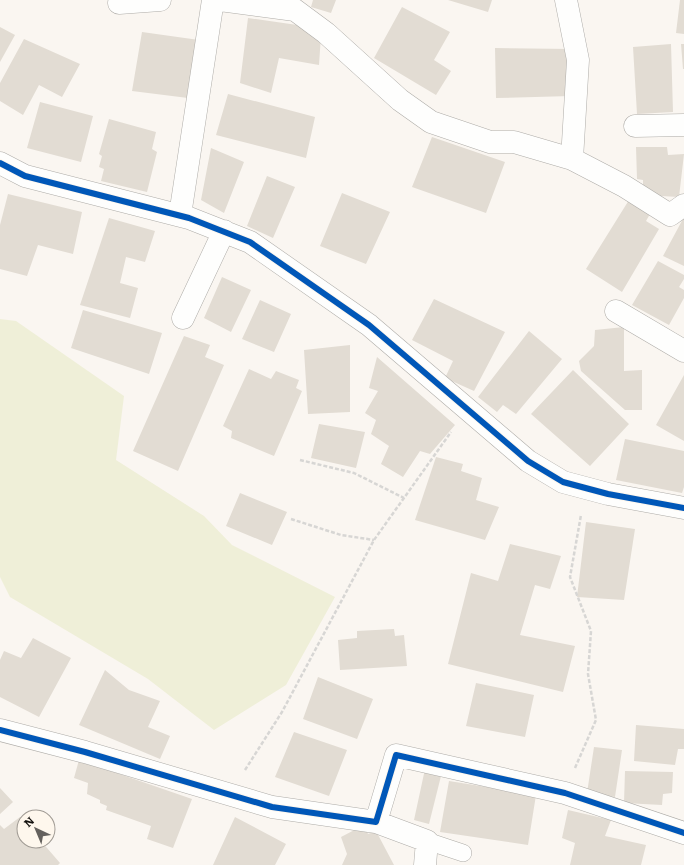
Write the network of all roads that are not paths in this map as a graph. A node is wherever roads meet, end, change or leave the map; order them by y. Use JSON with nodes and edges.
{"nodes":[{"id":1,"x":160,"y":0,"type":"edge"},
{"id":2,"x":213,"y":0,"type":"edge"},
{"id":3,"x":220,"y":0,"type":"edge"},
{"id":4,"x":566,"y":0,"type":"edge"},
{"id":5,"x":119,"y":3,"type":"dead end"},
{"id":6,"x":684,"y":125,"type":"edge"},
{"id":7,"x":635,"y":126,"type":"dead end"},
{"id":8,"x":572,"y":159,"type":"junction"},
{"id":9,"x":0,"y":163,"type":"edge"},
{"id":10,"x":684,"y":205,"type":"edge"},
{"id":11,"x":180,"y":215,"type":"junction"},
{"id":12,"x":224,"y":231,"type":"junction"},
{"id":13,"x":616,"y":310,"type":"dead end"},
{"id":14,"x":183,"y":318,"type":"dead end"},
{"id":15,"x":684,"y":351,"type":"edge"},
{"id":16,"x":684,"y":508,"type":"edge"},
{"id":17,"x":0,"y":730,"type":"edge"},
{"id":18,"x":376,"y":822,"type":"junction"},
{"id":19,"x":684,"y":833,"type":"edge"},
{"id":20,"x":426,"y":841,"type":"junction"},
{"id":21,"x":463,"y":853,"type":"dead end"},
{"id":22,"x":425,"y":865,"type":"edge"}],
"edges":[{"from":1,"to":5,"type":"street"},
{"from":2,"to":11,"type":"street"},
{"from":3,"to":8,"type":"street"},
{"from":4,"to":8,"type":"street"},
{"from":6,"to":7,"type":"street"},
{"from":8,"to":10,"type":"street"},
{"from":9,"to":11,"type":"street"},
{"from":11,"to":12,"type":"street"},
{"from":12,"to":14,"type":"street"},
{"from":12,"to":16,"type":"street"},
{"from":13,"to":15,"type":"street"},
{"from":17,"to":18,"type":"street"},
{"from":18,"to":19,"type":"street"},
{"from":18,"to":20,"type":"street"},
{"from":20,"to":21,"type":"lane"},
{"from":20,"to":22,"type":"street"}]}
